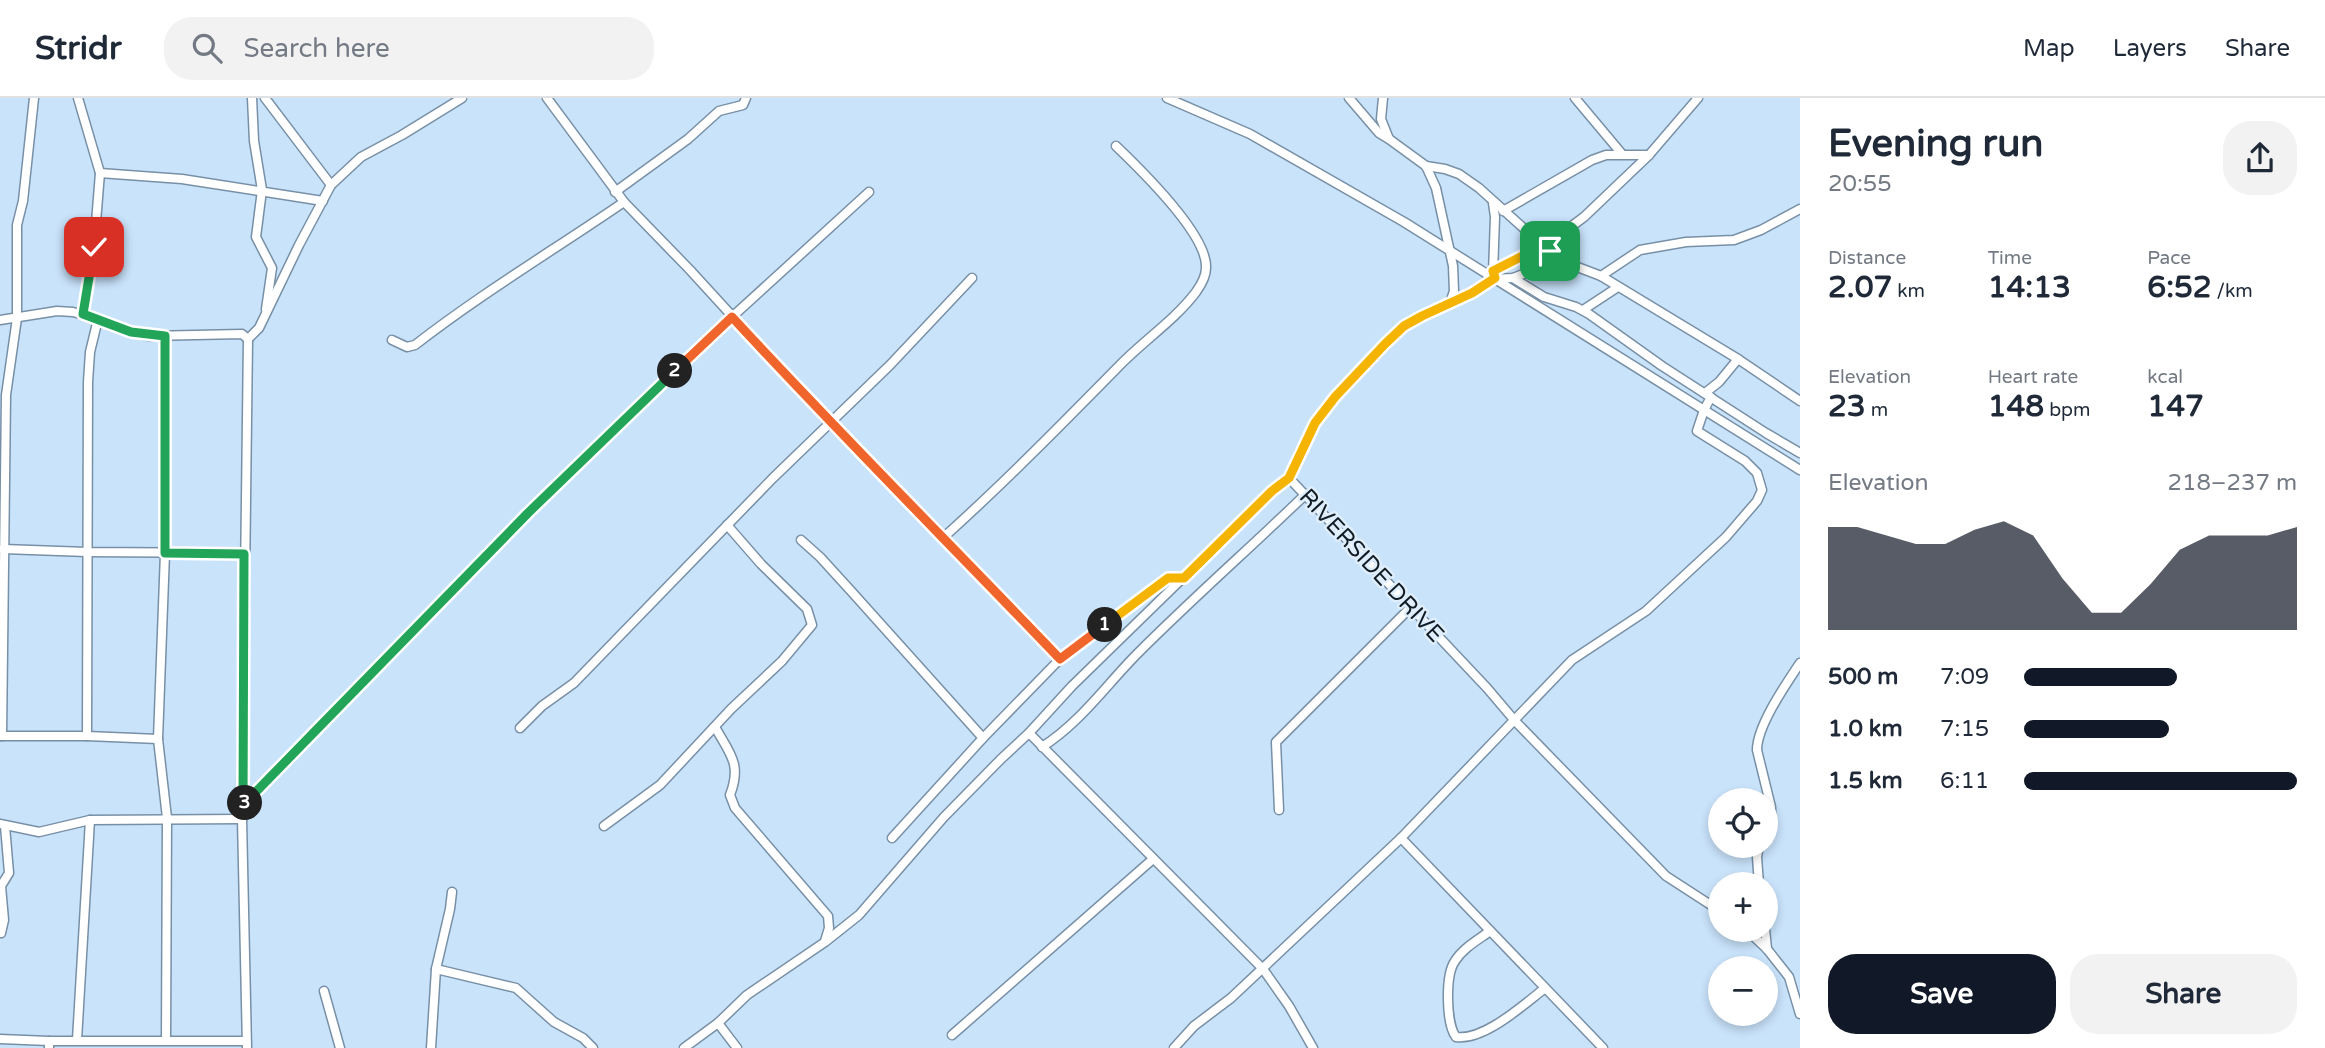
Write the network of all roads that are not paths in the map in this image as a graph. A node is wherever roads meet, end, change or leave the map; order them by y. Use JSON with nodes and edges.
{"nodes":[{"id":1,"x":34,"y":98,"type":"edge"},
{"id":2,"x":78,"y":98,"type":"edge"},
{"id":3,"x":252,"y":98,"type":"edge"},
{"id":4,"x":265,"y":98,"type":"edge"},
{"id":5,"x":462,"y":98,"type":"edge"},
{"id":6,"x":547,"y":98,"type":"edge"},
{"id":7,"x":746,"y":98,"type":"edge"},
{"id":8,"x":1167,"y":98,"type":"edge"},
{"id":9,"x":1349,"y":98,"type":"edge"},
{"id":10,"x":1383,"y":98,"type":"edge"},
{"id":11,"x":1575,"y":98,"type":"edge"},
{"id":12,"x":1698,"y":98,"type":"edge"},
{"id":13,"x":1389,"y":139,"type":"junction"},
{"id":14,"x":1116,"y":146,"type":"dead end"},
{"id":15,"x":1622,"y":154,"type":"junction"},
{"id":16,"x":1649,"y":155,"type":"junction"},
{"id":17,"x":1426,"y":166,"type":"junction"},
{"id":18,"x":100,"y":173,"type":"junction"},
{"id":19,"x":331,"y":185,"type":"junction"},
{"id":20,"x":262,"y":190,"type":"junction"},
{"id":21,"x":869,"y":191,"type":"dead end"},
{"id":22,"x":615,"y":192,"type":"junction"},
{"id":23,"x":323,"y":201,"type":"junction"},
{"id":24,"x":624,"y":202,"type":"junction"},
{"id":25,"x":1493,"y":203,"type":"junction"},
{"id":26,"x":1503,"y":211,"type":"junction"},
{"id":27,"x":1798,"y":214,"type":"edge"},
{"id":28,"x":1544,"y":245,"type":"junction"},
{"id":29,"x":1450,"y":249,"type":"junction"},
{"id":30,"x":1559,"y":260,"type":"junction"},
{"id":31,"x":1494,"y":276,"type":"junction"},
{"id":32,"x":1601,"y":276,"type":"junction"},
{"id":33,"x":972,"y":278,"type":"dead end"},
{"id":34,"x":1513,"y":278,"type":"junction"},
{"id":35,"x":1618,"y":287,"type":"junction"},
{"id":36,"x":1450,"y":303,"type":"junction"},
{"id":37,"x":1583,"y":310,"type":"junction"},
{"id":38,"x":83,"y":314,"type":"junction"},
{"id":39,"x":732,"y":317,"type":"junction"},
{"id":40,"x":17,"y":318,"type":"junction"},
{"id":41,"x":97,"y":318,"type":"junction"},
{"id":42,"x":264,"y":319,"type":"junction"},
{"id":43,"x":0,"y":320,"type":"edge"},
{"id":44,"x":165,"y":336,"type":"junction"},
{"id":45,"x":247,"y":339,"type":"junction"},
{"id":46,"x":392,"y":340,"type":"dead end"},
{"id":47,"x":1738,"y":359,"type":"junction"},
{"id":48,"x":1708,"y":395,"type":"junction"},
{"id":49,"x":1798,"y":396,"type":"edge"},
{"id":50,"x":1704,"y":410,"type":"junction"},
{"id":51,"x":829,"y":422,"type":"junction"},
{"id":52,"x":1800,"y":453,"type":"edge"},
{"id":53,"x":1800,"y":470,"type":"edge"},
{"id":54,"x":1289,"y":478,"type":"junction"},
{"id":55,"x":1306,"y":494,"type":"junction"},
{"id":56,"x":727,"y":525,"type":"junction"},
{"id":57,"x":944,"y":537,"type":"junction"},
{"id":58,"x":801,"y":540,"type":"dead end"},
{"id":59,"x":3,"y":549,"type":"edge"},
{"id":60,"x":87,"y":552,"type":"junction"},
{"id":61,"x":165,"y":553,"type":"junction"},
{"id":62,"x":244,"y":554,"type":"junction"},
{"id":63,"x":1184,"y":578,"type":"junction"},
{"id":64,"x":1410,"y":608,"type":"junction"},
{"id":65,"x":1060,"y":659,"type":"junction"},
{"id":66,"x":1800,"y":663,"type":"edge"},
{"id":67,"x":1515,"y":720,"type":"junction"},
{"id":68,"x":715,"y":727,"type":"junction"},
{"id":69,"x":520,"y":728,"type":"dead end"},
{"id":70,"x":1029,"y":733,"type":"junction"},
{"id":71,"x":1,"y":736,"type":"edge"},
{"id":72,"x":87,"y":736,"type":"junction"},
{"id":73,"x":983,"y":738,"type":"junction"},
{"id":74,"x":158,"y":739,"type":"junction"},
{"id":75,"x":1042,"y":747,"type":"junction"},
{"id":76,"x":1765,"y":788,"type":"edge"},
{"id":77,"x":243,"y":804,"type":"junction"},
{"id":78,"x":1279,"y":810,"type":"dead end"},
{"id":79,"x":167,"y":818,"type":"junction"},
{"id":80,"x":242,"y":819,"type":"junction"},
{"id":81,"x":90,"y":820,"type":"junction"},
{"id":82,"x":2,"y":825,"type":"edge"},
{"id":83,"x":604,"y":826,"type":"dead end"},
{"id":84,"x":892,"y":838,"type":"dead end"},
{"id":85,"x":1401,"y":838,"type":"junction"},
{"id":86,"x":1153,"y":859,"type":"junction"},
{"id":87,"x":452,"y":892,"type":"dead end"},
{"id":88,"x":1708,"y":903,"type":"edge"},
{"id":89,"x":1490,"y":931,"type":"junction"},
{"id":90,"x":1,"y":933,"type":"edge"},
{"id":91,"x":825,"y":942,"type":"junction"},
{"id":92,"x":1760,"y":942,"type":"edge"},
{"id":93,"x":1766,"y":942,"type":"edge"},
{"id":94,"x":1767,"y":949,"type":"junction"},
{"id":95,"x":436,"y":968,"type":"junction"},
{"id":96,"x":1263,"y":968,"type":"junction"},
{"id":97,"x":1544,"y":989,"type":"junction"},
{"id":98,"x":324,"y":991,"type":"dead end"},
{"id":99,"x":1800,"y":1014,"type":"edge"},
{"id":100,"x":718,"y":1023,"type":"junction"},
{"id":101,"x":952,"y":1035,"type":"dead end"},
{"id":102,"x":166,"y":1039,"type":"junction"},
{"id":103,"x":0,"y":1040,"type":"edge"},
{"id":104,"x":77,"y":1040,"type":"junction"},
{"id":105,"x":125,"y":1044,"type":"edge"},
{"id":106,"x":247,"y":1044,"type":"edge"},
{"id":107,"x":49,"y":1045,"type":"edge"},
{"id":108,"x":340,"y":1048,"type":"edge"},
{"id":109,"x":430,"y":1048,"type":"edge"},
{"id":110,"x":593,"y":1048,"type":"edge"},
{"id":111,"x":684,"y":1048,"type":"edge"},
{"id":112,"x":737,"y":1048,"type":"edge"},
{"id":113,"x":1174,"y":1048,"type":"edge"},
{"id":114,"x":1313,"y":1048,"type":"edge"},
{"id":115,"x":1603,"y":1048,"type":"edge"}],
"edges":[{"from":1,"to":40,"type":"street"},
{"from":2,"to":18,"type":"street"},
{"from":3,"to":20,"type":"street"},
{"from":4,"to":19,"type":"street"},
{"from":5,"to":19,"type":"street"},
{"from":6,"to":22,"type":"street"},
{"from":7,"to":22,"type":"street"},
{"from":8,"to":29,"type":"street"},
{"from":9,"to":13,"type":"street"},
{"from":10,"to":13,"type":"street"},
{"from":11,"to":15,"type":"street"},
{"from":12,"to":16,"type":"street"},
{"from":13,"to":17,"type":"street"},
{"from":14,"to":57,"type":"street"},
{"from":15,"to":16,"type":"street"},
{"from":15,"to":26,"type":"street"},
{"from":16,"to":28,"type":"street"},
{"from":17,"to":25,"type":"street"},
{"from":17,"to":29,"type":"street"},
{"from":18,"to":20,"type":"street"},
{"from":18,"to":38,"type":"street"},
{"from":19,"to":23,"type":"street"},
{"from":20,"to":23,"type":"street"},
{"from":20,"to":42,"type":"street"},
{"from":21,"to":39,"type":"street"},
{"from":22,"to":24,"type":"street"},
{"from":23,"to":42,"type":"street"},
{"from":24,"to":39,"type":"street"},
{"from":24,"to":46,"type":"street"},
{"from":25,"to":26,"type":"street"},
{"from":25,"to":31,"type":"street"},
{"from":26,"to":28,"type":"street"},
{"from":27,"to":32,"type":"street"},
{"from":28,"to":30,"type":"street"},
{"from":28,"to":31,"type":"street"},
{"from":29,"to":31,"type":"street"},
{"from":29,"to":36,"type":"street"},
{"from":30,"to":32,"type":"street"},
{"from":30,"to":34,"type":"street"},
{"from":31,"to":34,"type":"street"},
{"from":31,"to":36,"type":"street"},
{"from":31,"to":50,"type":"street"},
{"from":32,"to":35,"type":"street"},
{"from":33,"to":51,"type":"street"},
{"from":34,"to":37,"type":"street"},
{"from":35,"to":37,"type":"street"},
{"from":35,"to":47,"type":"street"},
{"from":36,"to":54,"type":"street"},
{"from":37,"to":48,"type":"street"},
{"from":38,"to":40,"type":"street"},
{"from":38,"to":41,"type":"street"},
{"from":39,"to":51,"type":"street"},
{"from":39,"to":77,"type":"street"},
{"from":40,"to":43,"type":"street"},
{"from":40,"to":59,"type":"street"},
{"from":41,"to":44,"type":"street"},
{"from":41,"to":60,"type":"street"},
{"from":42,"to":45,"type":"street"},
{"from":44,"to":45,"type":"street"},
{"from":44,"to":61,"type":"street"},
{"from":45,"to":62,"type":"street"},
{"from":47,"to":48,"type":"street"},
{"from":47,"to":49,"type":"street"},
{"from":48,"to":50,"type":"street"},
{"from":48,"to":52,"type":"street"},
{"from":50,"to":53,"type":"street"},
{"from":50,"to":67,"type":"street"},
{"from":51,"to":56,"type":"street"},
{"from":51,"to":57,"type":"street"},
{"from":54,"to":55,"type":"street","name":"RIVERSIDE DRIVE"},
{"from":54,"to":63,"type":"street","name":"RIVERSIDE DRIVE"},
{"from":55,"to":64,"type":"street","name":"RIVERSIDE DRIVE"},
{"from":55,"to":75,"type":"street"},
{"from":56,"to":68,"type":"street"},
{"from":56,"to":69,"type":"street"},
{"from":57,"to":65,"type":"street"},
{"from":58,"to":73,"type":"street"},
{"from":59,"to":60,"type":"street"},
{"from":59,"to":71,"type":"street"},
{"from":60,"to":61,"type":"street"},
{"from":60,"to":72,"type":"street"},
{"from":61,"to":62,"type":"street"},
{"from":61,"to":74,"type":"street"},
{"from":62,"to":77,"type":"street"},
{"from":63,"to":65,"type":"street"},
{"from":63,"to":70,"type":"street","name":"RIVERSIDE DRIVE"},
{"from":64,"to":67,"type":"street","name":"RIVERSIDE DRIVE"},
{"from":64,"to":78,"type":"street"},
{"from":65,"to":73,"type":"street"},
{"from":66,"to":76,"type":"street"},
{"from":67,"to":85,"type":"street"},
{"from":67,"to":88,"type":"street","name":"RIVERSIDE DRIVE"},
{"from":68,"to":83,"type":"street"},
{"from":68,"to":91,"type":"street"},
{"from":70,"to":75,"type":"street"},
{"from":70,"to":91,"type":"street","name":"RIVERSIDE DRIVE"},
{"from":71,"to":72,"type":"street"},
{"from":72,"to":74,"type":"street"},
{"from":73,"to":84,"type":"street"},
{"from":74,"to":79,"type":"street"},
{"from":75,"to":86,"type":"street"},
{"from":77,"to":80,"type":"street"},
{"from":79,"to":80,"type":"street"},
{"from":79,"to":81,"type":"street"},
{"from":79,"to":102,"type":"street"},
{"from":80,"to":106,"type":"street"},
{"from":81,"to":82,"type":"street"},
{"from":81,"to":104,"type":"street"},
{"from":82,"to":90,"type":"street"},
{"from":85,"to":89,"type":"street"},
{"from":85,"to":96,"type":"street"},
{"from":86,"to":96,"type":"street"},
{"from":86,"to":101,"type":"street"},
{"from":87,"to":95,"type":"street"},
{"from":89,"to":97,"type":"street"},
{"from":89,"to":97,"type":"street"},
{"from":91,"to":100,"type":"street","name":"RIVERSIDE DRIVE"},
{"from":92,"to":94,"type":"street"},
{"from":93,"to":94,"type":"street"},
{"from":94,"to":99,"type":"street"},
{"from":95,"to":109,"type":"street"},
{"from":95,"to":110,"type":"street"},
{"from":96,"to":113,"type":"street"},
{"from":96,"to":114,"type":"street"},
{"from":97,"to":115,"type":"street"},
{"from":98,"to":108,"type":"street"},
{"from":100,"to":111,"type":"street","name":"RIVERSIDE DRIVE"},
{"from":100,"to":112,"type":"street"},
{"from":102,"to":105,"type":"street"},
{"from":102,"to":106,"type":"street"},
{"from":103,"to":107,"type":"street"},
{"from":104,"to":105,"type":"street"},
{"from":104,"to":107,"type":"street"}]}
